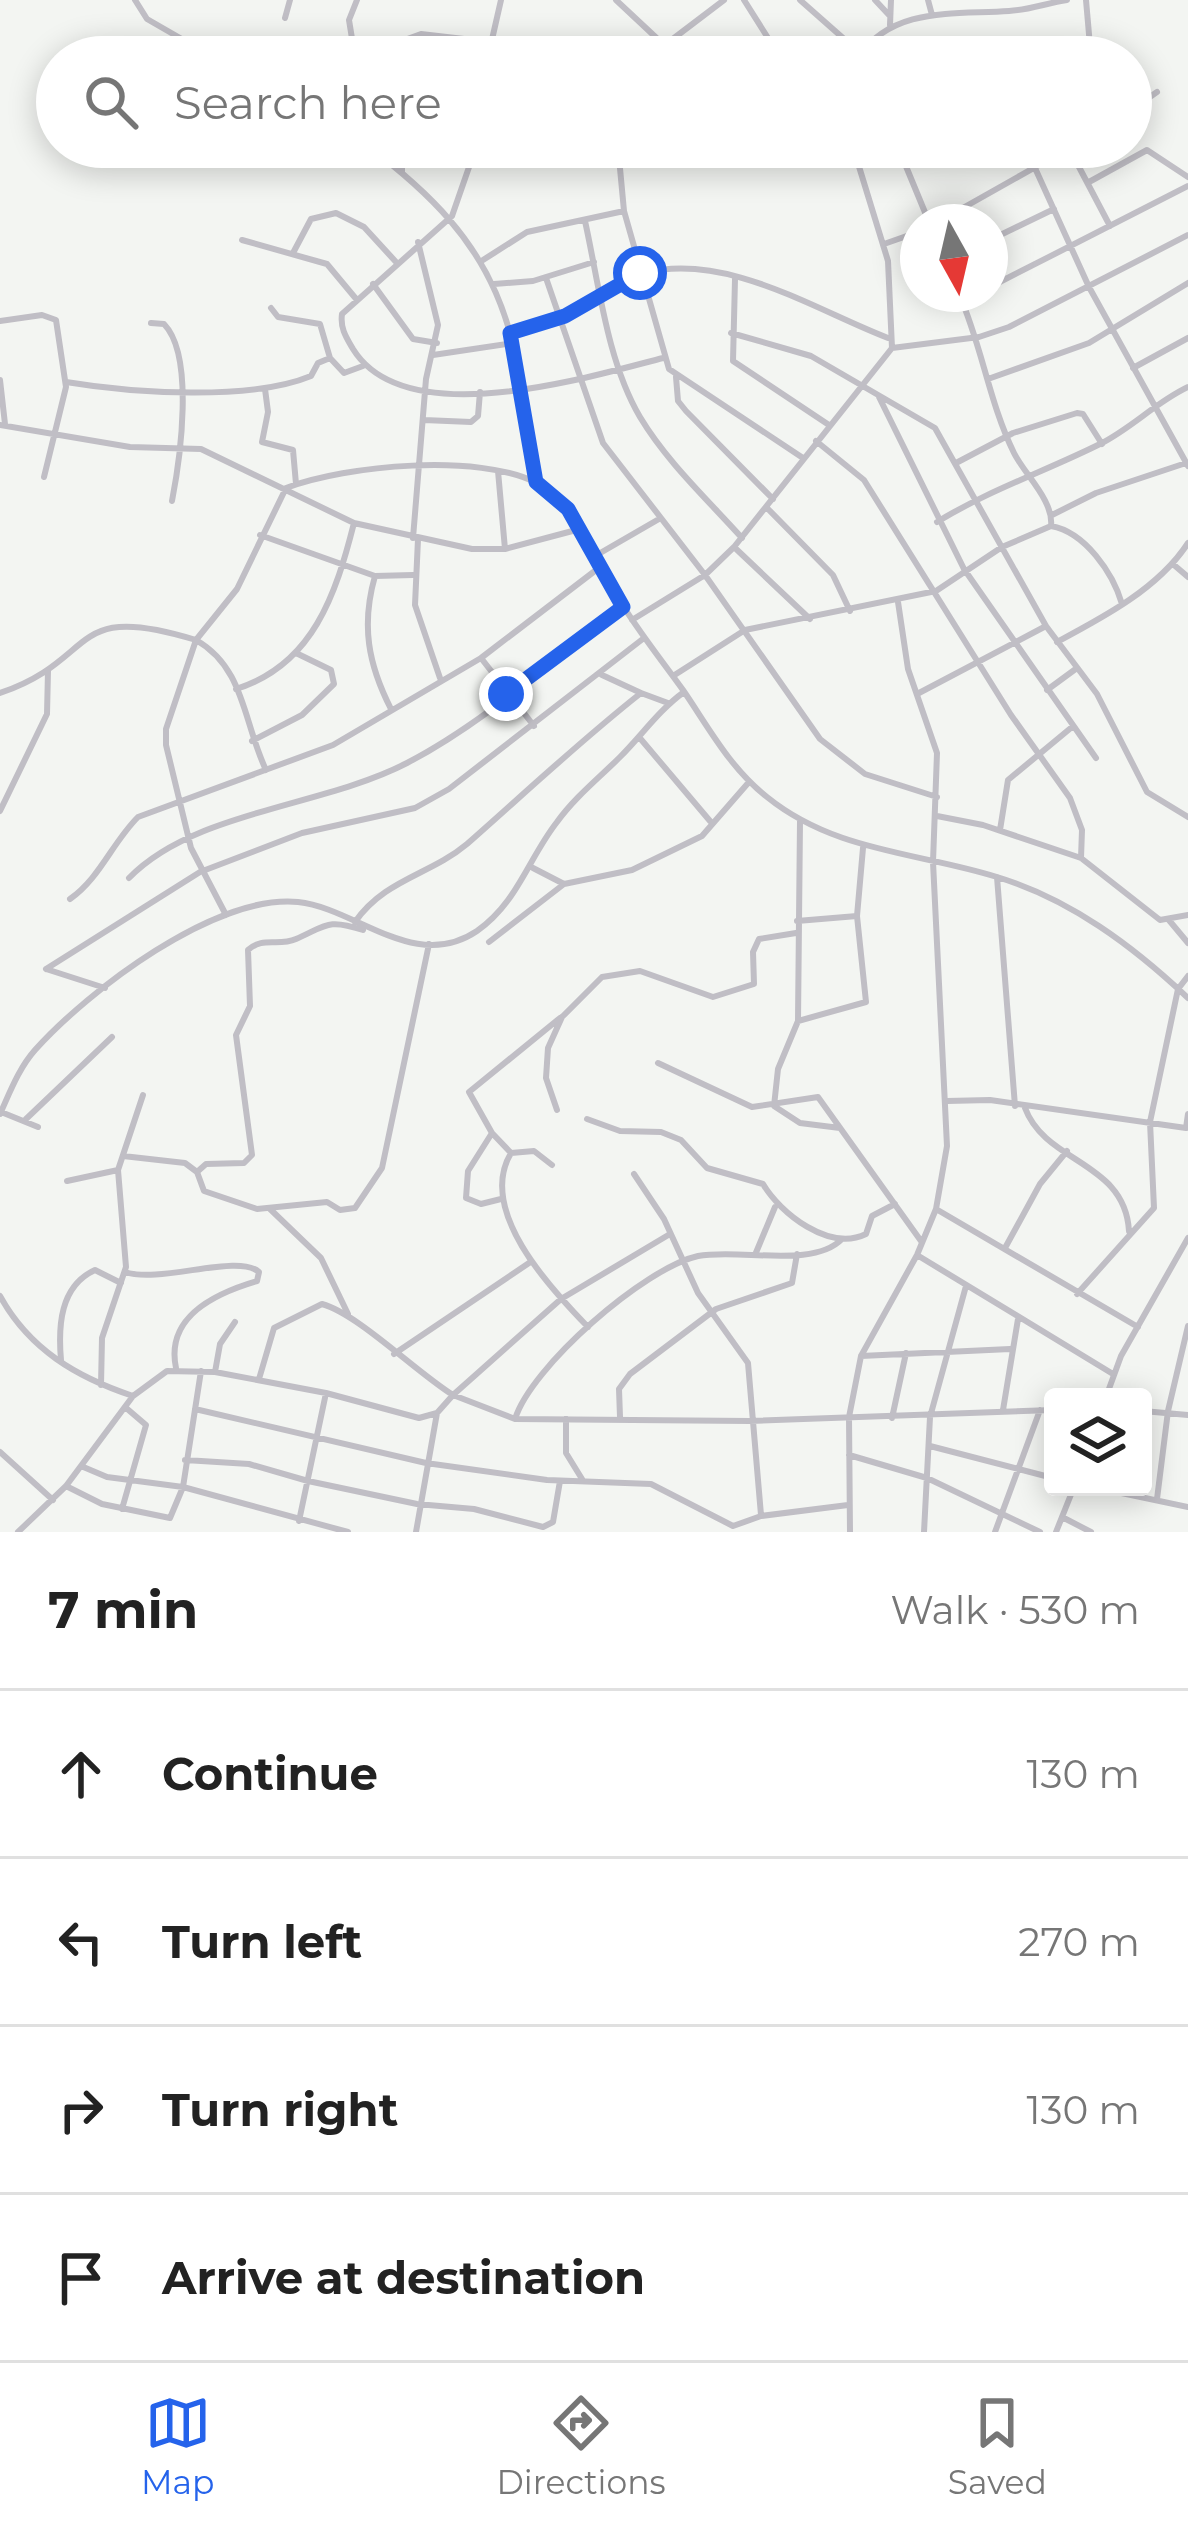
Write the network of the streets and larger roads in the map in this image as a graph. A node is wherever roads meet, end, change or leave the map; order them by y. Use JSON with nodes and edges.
{"nodes":[{"id":1,"x":135,"y":0,"type":"edge"},
{"id":2,"x":290,"y":0,"type":"edge"},
{"id":3,"x":357,"y":0,"type":"edge"},
{"id":4,"x":501,"y":0,"type":"edge"},
{"id":5,"x":616,"y":0,"type":"edge"},
{"id":6,"x":724,"y":0,"type":"edge"},
{"id":7,"x":744,"y":0,"type":"edge"},
{"id":8,"x":800,"y":0,"type":"edge"},
{"id":9,"x":874,"y":0,"type":"edge"},
{"id":10,"x":891,"y":0,"type":"edge"},
{"id":11,"x":928,"y":0,"type":"edge"},
{"id":12,"x":1071,"y":0,"type":"edge"},
{"id":13,"x":1084,"y":3,"type":"edge"},
{"id":14,"x":932,"y":15,"type":"junction"},
{"id":15,"x":285,"y":18,"type":"dead end"},
{"id":16,"x":889,"y":20,"type":"junction"},
{"id":17,"x":177,"y":36,"type":"edge"},
{"id":18,"x":352,"y":36,"type":"edge"},
{"id":19,"x":492,"y":36,"type":"edge"},
{"id":20,"x":654,"y":36,"type":"edge"},
{"id":21,"x":673,"y":36,"type":"edge"},
{"id":22,"x":767,"y":36,"type":"edge"},
{"id":23,"x":839,"y":36,"type":"edge"},
{"id":24,"x":876,"y":36,"type":"edge"},
{"id":25,"x":1088,"y":36,"type":"edge"},
{"id":26,"x":1157,"y":92,"type":"dead end"},
{"id":27,"x":1152,"y":95,"type":"edge"},
{"id":28,"x":1152,"y":154,"type":"edge"},
{"id":29,"x":393,"y":168,"type":"edge"},
{"id":30,"x":401,"y":168,"type":"edge"},
{"id":31,"x":469,"y":168,"type":"edge"},
{"id":32,"x":620,"y":168,"type":"edge"},
{"id":33,"x":860,"y":168,"type":"edge"},
{"id":34,"x":908,"y":168,"type":"edge"},
{"id":35,"x":1081,"y":168,"type":"edge"},
{"id":36,"x":1114,"y":168,"type":"edge"},
{"id":37,"x":1035,"y":169,"type":"joint"},
{"id":38,"x":401,"y":175,"type":"junction"},
{"id":39,"x":1089,"y":182,"type":"junction"},
{"id":40,"x":1188,"y":182,"type":"edge"},
{"id":41,"x":925,"y":204,"type":"edge"},
{"id":42,"x":968,"y":204,"type":"edge"},
{"id":43,"x":1054,"y":209,"type":"junction"},
{"id":44,"x":625,"y":211,"type":"junction"},
{"id":45,"x":452,"y":216,"type":"junction"},
{"id":46,"x":585,"y":221,"type":"junction"},
{"id":47,"x":1110,"y":226,"type":"junction"},
{"id":48,"x":1008,"y":231,"type":"edge"},
{"id":49,"x":1188,"y":235,"type":"edge"},
{"id":50,"x":900,"y":238,"type":"edge"},
{"id":51,"x":242,"y":239,"type":"dead end"},
{"id":52,"x":418,"y":242,"type":"junction"},
{"id":53,"x":884,"y":244,"type":"junction"},
{"id":54,"x":1071,"y":249,"type":"junction"},
{"id":55,"x":293,"y":253,"type":"junction"},
{"id":56,"x":483,"y":260,"type":"junction"},
{"id":57,"x":396,"y":262,"type":"junction"},
{"id":58,"x":594,"y":262,"type":"junction"},
{"id":59,"x":640,"y":273,"type":"junction"},
{"id":60,"x":546,"y":278,"type":"junction"},
{"id":61,"x":735,"y":279,"type":"junction"},
{"id":62,"x":1008,"y":279,"type":"edge"},
{"id":63,"x":1188,"y":283,"type":"edge"},
{"id":64,"x":373,"y":284,"type":"junction"},
{"id":65,"x":494,"y":284,"type":"junction"},
{"id":66,"x":1089,"y":287,"type":"junction"},
{"id":67,"x":601,"y":295,"type":"junction"},
{"id":68,"x":357,"y":300,"type":"junction"},
{"id":69,"x":271,"y":308,"type":"dead end"},
{"id":70,"x":968,"y":312,"type":"edge"},
{"id":71,"x":560,"y":318,"type":"junction"},
{"id":72,"x":0,"y":321,"type":"edge"},
{"id":73,"x":151,"y":323,"type":"dead end"},
{"id":74,"x":1111,"y":326,"type":"junction"},
{"id":75,"x":510,"y":333,"type":"junction"},
{"id":76,"x":731,"y":333,"type":"junction"},
{"id":77,"x":888,"y":338,"type":"junction"},
{"id":78,"x":979,"y":338,"type":"junction"},
{"id":79,"x":1188,"y":338,"type":"edge"},
{"id":80,"x":437,"y":343,"type":"junction"},
{"id":81,"x":513,"y":344,"type":"junction"},
{"id":82,"x":892,"y":348,"type":"junction"},
{"id":83,"x":433,"y":355,"type":"junction"},
{"id":84,"x":330,"y":358,"type":"junction"},
{"id":85,"x":663,"y":358,"type":"junction"},
{"id":86,"x":363,"y":366,"type":"junction"},
{"id":87,"x":1133,"y":368,"type":"junction"},
{"id":88,"x":620,"y":369,"type":"junction"},
{"id":89,"x":580,"y":377,"type":"junction"},
{"id":90,"x":676,"y":377,"type":"junction"},
{"id":91,"x":988,"y":379,"type":"junction"},
{"id":92,"x":0,"y":380,"type":"edge"},
{"id":93,"x":66,"y":382,"type":"junction"},
{"id":94,"x":860,"y":384,"type":"junction"},
{"id":95,"x":1188,"y":387,"type":"edge"},
{"id":96,"x":521,"y":388,"type":"junction"},
{"id":97,"x":265,"y":389,"type":"junction"},
{"id":98,"x":180,"y":391,"type":"junction"},
{"id":99,"x":480,"y":392,"type":"junction"},
{"id":100,"x":425,"y":393,"type":"junction"},
{"id":101,"x":878,"y":397,"type":"junction"},
{"id":102,"x":1154,"y":406,"type":"junction"},
{"id":103,"x":424,"y":420,"type":"junction"},
{"id":104,"x":3,"y":424,"type":"edge"},
{"id":105,"x":829,"y":424,"type":"junction"},
{"id":106,"x":56,"y":432,"type":"junction"},
{"id":107,"x":1006,"y":436,"type":"junction"},
{"id":108,"x":816,"y":441,"type":"junction"},
{"id":109,"x":1102,"y":444,"type":"junction"},
{"id":110,"x":184,"y":446,"type":"junction"},
{"id":111,"x":803,"y":458,"type":"junction"},
{"id":112,"x":956,"y":463,"type":"junction"},
{"id":113,"x":1187,"y":465,"type":"edge"},
{"id":114,"x":423,"y":468,"type":"junction"},
{"id":115,"x":498,"y":471,"type":"junction"},
{"id":116,"x":44,"y":477,"type":"dead end"},
{"id":117,"x":1028,"y":481,"type":"junction"},
{"id":118,"x":536,"y":482,"type":"junction"},
{"id":119,"x":296,"y":484,"type":"junction"},
{"id":120,"x":286,"y":488,"type":"junction"},
{"id":121,"x":976,"y":498,"type":"junction"},
{"id":122,"x":773,"y":499,"type":"junction"},
{"id":123,"x":172,"y":501,"type":"dead end"},
{"id":124,"x":767,"y":508,"type":"junction"},
{"id":125,"x":1052,"y":515,"type":"junction"},
{"id":126,"x":659,"y":519,"type":"junction"},
{"id":127,"x":937,"y":522,"type":"junction"},
{"id":128,"x":354,"y":523,"type":"junction"},
{"id":129,"x":1051,"y":526,"type":"junction"},
{"id":130,"x":580,"y":529,"type":"junction"},
{"id":131,"x":260,"y":535,"type":"junction"},
{"id":132,"x":416,"y":538,"type":"junction"},
{"id":133,"x":742,"y":538,"type":"junction"},
{"id":134,"x":1188,"y":543,"type":"edge"},
{"id":135,"x":734,"y":547,"type":"junction"},
{"id":136,"x":1002,"y":547,"type":"junction"},
{"id":137,"x":506,"y":549,"type":"junction"},
{"id":138,"x":595,"y":556,"type":"junction"},
{"id":139,"x":1174,"y":565,"type":"junction"},
{"id":140,"x":344,"y":566,"type":"junction"},
{"id":141,"x":600,"y":567,"type":"junction"},
{"id":142,"x":964,"y":569,"type":"junction"},
{"id":143,"x":413,"y":575,"type":"junction"},
{"id":144,"x":705,"y":575,"type":"junction"},
{"id":145,"x":375,"y":576,"type":"junction"},
{"id":146,"x":1188,"y":577,"type":"edge"},
{"id":147,"x":936,"y":591,"type":"junction"},
{"id":148,"x":898,"y":602,"type":"junction"},
{"id":149,"x":1122,"y":604,"type":"junction"},
{"id":150,"x":623,"y":607,"type":"junction"},
{"id":151,"x":850,"y":611,"type":"junction"},
{"id":152,"x":810,"y":619,"type":"junction"},
{"id":153,"x":632,"y":620,"type":"junction"},
{"id":154,"x":1046,"y":626,"type":"junction"},
{"id":155,"x":745,"y":630,"type":"junction"},
{"id":156,"x":644,"y":638,"type":"junction"},
{"id":157,"x":196,"y":640,"type":"junction"},
{"id":158,"x":1057,"y":642,"type":"junction"},
{"id":159,"x":1014,"y":645,"type":"junction"},
{"id":160,"x":296,"y":653,"type":"junction"},
{"id":161,"x":481,"y":658,"type":"junction"},
{"id":162,"x":980,"y":665,"type":"junction"},
{"id":163,"x":1076,"y":668,"type":"junction"},
{"id":164,"x":47,"y":670,"type":"junction"},
{"id":165,"x":602,"y":675,"type":"junction"},
{"id":166,"x":672,"y":676,"type":"junction"},
{"id":167,"x":440,"y":679,"type":"junction"},
{"id":168,"x":236,"y":689,"type":"junction"},
{"id":169,"x":1047,"y":690,"type":"junction"},
{"id":170,"x":684,"y":692,"type":"junction"},
{"id":171,"x":0,"y":693,"type":"edge"},
{"id":172,"x":641,"y":693,"type":"junction"},
{"id":173,"x":919,"y":693,"type":"junction"},
{"id":174,"x":506,"y":694,"type":"junction"},
{"id":175,"x":668,"y":703,"type":"junction"},
{"id":176,"x":391,"y":709,"type":"junction"},
{"id":177,"x":534,"y":726,"type":"junction"},
{"id":178,"x":1072,"y":727,"type":"junction"},
{"id":179,"x":639,"y":737,"type":"junction"},
{"id":180,"x":253,"y":740,"type":"junction"},
{"id":181,"x":1038,"y":752,"type":"junction"},
{"id":182,"x":1096,"y":758,"type":"dead end"},
{"id":183,"x":267,"y":772,"type":"junction"},
{"id":184,"x":749,"y":782,"type":"junction"},
{"id":185,"x":938,"y":796,"type":"junction"},
{"id":186,"x":180,"y":798,"type":"junction"},
{"id":187,"x":0,"y":811,"type":"edge"},
{"id":188,"x":937,"y":816,"type":"junction"},
{"id":189,"x":1188,"y":817,"type":"edge"},
{"id":190,"x":800,"y":820,"type":"junction"},
{"id":191,"x":710,"y":821,"type":"junction"},
{"id":192,"x":1000,"y":830,"type":"junction"},
{"id":193,"x":188,"y":837,"type":"junction"},
{"id":194,"x":863,"y":848,"type":"junction"},
{"id":195,"x":1081,"y":858,"type":"junction"},
{"id":196,"x":933,"y":862,"type":"junction"},
{"id":197,"x":533,"y":868,"type":"junction"},
{"id":198,"x":200,"y":872,"type":"junction"},
{"id":199,"x":997,"y":877,"type":"junction"},
{"id":200,"x":129,"y":878,"type":"dead end"},
{"id":201,"x":564,"y":884,"type":"junction"},
{"id":202,"x":70,"y":899,"type":"dead end"},
{"id":203,"x":226,"y":915,"type":"junction"},
{"id":204,"x":1188,"y":915,"type":"edge"},
{"id":205,"x":857,"y":916,"type":"junction"},
{"id":206,"x":1168,"y":919,"type":"junction"},
{"id":207,"x":796,"y":921,"type":"junction"},
{"id":208,"x":355,"y":922,"type":"junction"},
{"id":209,"x":366,"y":931,"type":"junction"},
{"id":210,"x":796,"y":933,"type":"junction"},
{"id":211,"x":489,"y":941,"type":"dead end"},
{"id":212,"x":1188,"y":943,"type":"edge"},
{"id":213,"x":429,"y":944,"type":"junction"},
{"id":214,"x":1188,"y":976,"type":"edge"},
{"id":215,"x":105,"y":988,"type":"junction"},
{"id":216,"x":1178,"y":988,"type":"junction"},
{"id":217,"x":1188,"y":998,"type":"edge"},
{"id":218,"x":562,"y":1017,"type":"junction"},
{"id":219,"x":798,"y":1021,"type":"junction"},
{"id":220,"x":112,"y":1037,"type":"dead end"},
{"id":221,"x":658,"y":1063,"type":"dead end"},
{"id":222,"x":143,"y":1095,"type":"dead end"},
{"id":223,"x":947,"y":1101,"type":"junction"},
{"id":224,"x":774,"y":1106,"type":"junction"},
{"id":225,"x":1020,"y":1107,"type":"junction"},
{"id":226,"x":557,"y":1110,"type":"dead end"},
{"id":227,"x":0,"y":1113,"type":"edge"},
{"id":228,"x":1188,"y":1114,"type":"edge"},
{"id":229,"x":26,"y":1119,"type":"junction"},
{"id":230,"x":587,"y":1119,"type":"dead end"},
{"id":231,"x":1150,"y":1122,"type":"junction"},
{"id":232,"x":38,"y":1127,"type":"dead end"},
{"id":233,"x":840,"y":1128,"type":"junction"},
{"id":234,"x":1187,"y":1128,"type":"edge"},
{"id":235,"x":492,"y":1133,"type":"junction"},
{"id":236,"x":1188,"y":1139,"type":"edge"},
{"id":237,"x":1068,"y":1150,"type":"junction"},
{"id":238,"x":511,"y":1154,"type":"junction"},
{"id":239,"x":123,"y":1156,"type":"junction"},
{"id":240,"x":552,"y":1165,"type":"dead end"},
{"id":241,"x":118,"y":1170,"type":"junction"},
{"id":242,"x":197,"y":1172,"type":"junction"},
{"id":243,"x":634,"y":1174,"type":"dead end"},
{"id":244,"x":67,"y":1181,"type":"dead end"},
{"id":245,"x":500,"y":1199,"type":"junction"},
{"id":246,"x":895,"y":1204,"type":"junction"},
{"id":247,"x":775,"y":1207,"type":"junction"},
{"id":248,"x":270,"y":1209,"type":"junction"},
{"id":249,"x":936,"y":1209,"type":"junction"},
{"id":250,"x":1129,"y":1231,"type":"junction"},
{"id":251,"x":670,"y":1234,"type":"junction"},
{"id":252,"x":1188,"y":1238,"type":"edge"},
{"id":253,"x":842,"y":1239,"type":"junction"},
{"id":254,"x":922,"y":1243,"type":"junction"},
{"id":255,"x":1005,"y":1248,"type":"junction"},
{"id":256,"x":796,"y":1254,"type":"junction"},
{"id":257,"x":755,"y":1255,"type":"junction"},
{"id":258,"x":917,"y":1256,"type":"junction"},
{"id":259,"x":529,"y":1263,"type":"junction"},
{"id":260,"x":682,"y":1263,"type":"junction"},
{"id":261,"x":125,"y":1272,"type":"junction"},
{"id":262,"x":121,"y":1283,"type":"junction"},
{"id":263,"x":966,"y":1286,"type":"junction"},
{"id":264,"x":1077,"y":1294,"type":"junction"},
{"id":265,"x":0,"y":1296,"type":"edge"},
{"id":266,"x":561,"y":1299,"type":"junction"},
{"id":267,"x":711,"y":1312,"type":"junction"},
{"id":268,"x":348,"y":1315,"type":"junction"},
{"id":269,"x":1018,"y":1319,"type":"junction"},
{"id":270,"x":235,"y":1322,"type":"dead end"},
{"id":271,"x":1188,"y":1326,"type":"edge"},
{"id":272,"x":588,"y":1327,"type":"junction"},
{"id":273,"x":1138,"y":1327,"type":"junction"},
{"id":274,"x":1010,"y":1349,"type":"junction"},
{"id":275,"x":948,"y":1351,"type":"junction"},
{"id":276,"x":906,"y":1353,"type":"junction"},
{"id":277,"x":394,"y":1354,"type":"junction"},
{"id":278,"x":861,"y":1356,"type":"junction"},
{"id":279,"x":61,"y":1360,"type":"junction"},
{"id":280,"x":176,"y":1369,"type":"junction"},
{"id":281,"x":201,"y":1371,"type":"junction"},
{"id":282,"x":215,"y":1372,"type":"junction"},
{"id":283,"x":1113,"y":1374,"type":"junction"},
{"id":284,"x":259,"y":1381,"type":"junction"},
{"id":285,"x":100,"y":1385,"type":"junction"},
{"id":286,"x":1109,"y":1388,"type":"edge"},
{"id":287,"x":326,"y":1393,"type":"junction"},
{"id":288,"x":453,"y":1395,"type":"junction"},
{"id":289,"x":133,"y":1396,"type":"junction"},
{"id":290,"x":125,"y":1407,"type":"junction"},
{"id":291,"x":195,"y":1409,"type":"junction"},
{"id":292,"x":1040,"y":1410,"type":"junction"},
{"id":293,"x":1044,"y":1410,"type":"edge"},
{"id":294,"x":1003,"y":1411,"type":"junction"},
{"id":295,"x":1152,"y":1411,"type":"edge"},
{"id":296,"x":1168,"y":1412,"type":"junction"},
{"id":297,"x":436,"y":1413,"type":"junction"},
{"id":298,"x":1188,"y":1415,"type":"edge"},
{"id":299,"x":849,"y":1417,"type":"junction"},
{"id":300,"x":930,"y":1417,"type":"junction"},
{"id":301,"x":620,"y":1418,"type":"junction"},
{"id":302,"x":892,"y":1418,"type":"junction"},
{"id":303,"x":515,"y":1419,"type":"junction"},
{"id":304,"x":566,"y":1419,"type":"junction"},
{"id":305,"x":750,"y":1421,"type":"junction"},
{"id":306,"x":315,"y":1436,"type":"junction"},
{"id":307,"x":929,"y":1446,"type":"junction"},
{"id":308,"x":0,"y":1452,"type":"edge"},
{"id":309,"x":849,"y":1455,"type":"junction"},
{"id":310,"x":185,"y":1460,"type":"junction"},
{"id":311,"x":426,"y":1463,"type":"junction"},
{"id":312,"x":81,"y":1466,"type":"junction"},
{"id":313,"x":1019,"y":1469,"type":"junction"},
{"id":314,"x":1044,"y":1476,"type":"edge"},
{"id":315,"x":927,"y":1478,"type":"junction"},
{"id":316,"x":130,"y":1479,"type":"junction"},
{"id":317,"x":582,"y":1479,"type":"junction"},
{"id":318,"x":560,"y":1480,"type":"junction"},
{"id":319,"x":308,"y":1481,"type":"junction"},
{"id":320,"x":66,"y":1486,"type":"junction"},
{"id":321,"x":183,"y":1487,"type":"junction"},
{"id":322,"x":1070,"y":1496,"type":"edge"},
{"id":323,"x":1141,"y":1496,"type":"edge"},
{"id":324,"x":1157,"y":1499,"type":"junction"},
{"id":325,"x":53,"y":1500,"type":"junction"},
{"id":326,"x":417,"y":1504,"type":"junction"},
{"id":327,"x":848,"y":1505,"type":"junction"},
{"id":328,"x":1188,"y":1507,"type":"edge"},
{"id":329,"x":122,"y":1510,"type":"junction"},
{"id":330,"x":1001,"y":1514,"type":"junction"},
{"id":331,"x":761,"y":1516,"type":"junction"},
{"id":332,"x":1061,"y":1517,"type":"junction"},
{"id":333,"x":299,"y":1521,"type":"junction"},
{"id":334,"x":732,"y":1529,"type":"edge"},
{"id":335,"x":18,"y":1532,"type":"edge"},
{"id":336,"x":348,"y":1532,"type":"edge"},
{"id":337,"x":416,"y":1532,"type":"edge"},
{"id":338,"x":850,"y":1532,"type":"edge"},
{"id":339,"x":924,"y":1532,"type":"edge"},
{"id":340,"x":995,"y":1532,"type":"edge"},
{"id":341,"x":1040,"y":1532,"type":"edge"},
{"id":342,"x":1056,"y":1532,"type":"edge"},
{"id":343,"x":1091,"y":1532,"type":"edge"}],
"edges":[{"from":1,"to":17,"type":"street"},
{"from":2,"to":15,"type":"street"},
{"from":3,"to":18,"type":"street"},
{"from":4,"to":19,"type":"street"},
{"from":5,"to":20,"type":"street"},
{"from":6,"to":21,"type":"street"},
{"from":7,"to":22,"type":"street"},
{"from":8,"to":23,"type":"street"},
{"from":9,"to":16,"type":"street"},
{"from":10,"to":16,"type":"street"},
{"from":11,"to":14,"type":"street"},
{"from":12,"to":13,"type":"street"},
{"from":12,"to":14,"type":"street"},
{"from":13,"to":25,"type":"street"},
{"from":14,"to":16,"type":"street"},
{"from":16,"to":24,"type":"street"},
{"from":26,"to":27,"type":"street"},
{"from":28,"to":40,"type":"street"},
{"from":29,"to":38,"type":"street"},
{"from":30,"to":38,"type":"street"},
{"from":31,"to":45,"type":"street"},
{"from":32,"to":44,"type":"street"},
{"from":33,"to":53,"type":"street"},
{"from":34,"to":41,"type":"street"},
{"from":35,"to":39,"type":"street"},
{"from":36,"to":39,"type":"street"},
{"from":37,"to":42,"type":"street"},
{"from":37,"to":43,"type":"street"},
{"from":38,"to":45,"type":"street"},
{"from":39,"to":47,"type":"street"},
{"from":40,"to":47,"type":"street"},
{"from":43,"to":48,"type":"street"},
{"from":43,"to":54,"type":"street"},
{"from":44,"to":46,"type":"street"},
{"from":44,"to":59,"type":"street"},
{"from":45,"to":52,"type":"street"},
{"from":45,"to":56,"type":"street"},
{"from":46,"to":56,"type":"street"},
{"from":46,"to":58,"type":"street"},
{"from":47,"to":54,"type":"street"},
{"from":49,"to":66,"type":"street"},
{"from":50,"to":53,"type":"street"},
{"from":51,"to":55,"type":"street"},
{"from":52,"to":57,"type":"street"},
{"from":52,"to":80,"type":"street"},
{"from":53,"to":77,"type":"street"},
{"from":54,"to":62,"type":"street"},
{"from":54,"to":66,"type":"street"},
{"from":55,"to":57,"type":"street"},
{"from":55,"to":68,"type":"street"},
{"from":56,"to":65,"type":"street"},
{"from":57,"to":64,"type":"street"},
{"from":58,"to":60,"type":"street"},
{"from":58,"to":67,"type":"street"},
{"from":59,"to":61,"type":"street"},
{"from":59,"to":67,"type":"street"},
{"from":59,"to":85,"type":"street"},
{"from":60,"to":65,"type":"street"},
{"from":60,"to":71,"type":"street"},
{"from":61,"to":76,"type":"street"},
{"from":61,"to":77,"type":"street"},
{"from":63,"to":74,"type":"street"},
{"from":64,"to":68,"type":"street"},
{"from":64,"to":80,"type":"street"},
{"from":65,"to":75,"type":"street"},
{"from":66,"to":74,"type":"street"},
{"from":66,"to":78,"type":"street"},
{"from":67,"to":71,"type":"street"},
{"from":67,"to":88,"type":"street"},
{"from":68,"to":86,"type":"street"},
{"from":69,"to":84,"type":"street"},
{"from":70,"to":78,"type":"street"},
{"from":71,"to":75,"type":"street"},
{"from":71,"to":89,"type":"street"},
{"from":72,"to":93,"type":"street"},
{"from":73,"to":98,"type":"street"},
{"from":74,"to":87,"type":"street"},
{"from":74,"to":91,"type":"street"},
{"from":75,"to":81,"type":"street"},
{"from":76,"to":94,"type":"street"},
{"from":76,"to":105,"type":"street"},
{"from":77,"to":82,"type":"street"},
{"from":78,"to":82,"type":"street"},
{"from":78,"to":91,"type":"street"},
{"from":79,"to":87,"type":"street"},
{"from":80,"to":83,"type":"street"},
{"from":81,"to":83,"type":"street"},
{"from":81,"to":96,"type":"street"},
{"from":82,"to":94,"type":"street"},
{"from":83,"to":100,"type":"street"},
{"from":84,"to":86,"type":"street"},
{"from":84,"to":97,"type":"street"},
{"from":85,"to":88,"type":"street"},
{"from":85,"to":90,"type":"street"},
{"from":86,"to":100,"type":"street"},
{"from":87,"to":102,"type":"street"},
{"from":88,"to":89,"type":"street"},
{"from":88,"to":133,"type":"street"},
{"from":89,"to":96,"type":"street"},
{"from":89,"to":126,"type":"street"},
{"from":90,"to":111,"type":"street"},
{"from":90,"to":122,"type":"street"},
{"from":91,"to":107,"type":"street"},
{"from":92,"to":104,"type":"street"},
{"from":93,"to":98,"type":"street"},
{"from":93,"to":106,"type":"street"},
{"from":94,"to":101,"type":"street"},
{"from":94,"to":105,"type":"street"},
{"from":95,"to":102,"type":"street"},
{"from":96,"to":99,"type":"street"},
{"from":96,"to":118,"type":"street"},
{"from":97,"to":98,"type":"street"},
{"from":97,"to":119,"type":"street"},
{"from":98,"to":110,"type":"street"},
{"from":99,"to":100,"type":"street"},
{"from":99,"to":103,"type":"street"},
{"from":100,"to":103,"type":"street"},
{"from":101,"to":112,"type":"street"},
{"from":101,"to":127,"type":"street"},
{"from":102,"to":109,"type":"street"},
{"from":102,"to":113,"type":"street"},
{"from":103,"to":114,"type":"street"},
{"from":104,"to":106,"type":"street"},
{"from":105,"to":108,"type":"street"},
{"from":106,"to":110,"type":"street"},
{"from":106,"to":116,"type":"street"},
{"from":107,"to":109,"type":"street"},
{"from":107,"to":112,"type":"street"},
{"from":107,"to":117,"type":"street"},
{"from":108,"to":111,"type":"street"},
{"from":108,"to":147,"type":"street"},
{"from":109,"to":117,"type":"street"},
{"from":110,"to":120,"type":"street"},
{"from":110,"to":123,"type":"street"},
{"from":111,"to":122,"type":"street"},
{"from":112,"to":121,"type":"street"},
{"from":113,"to":125,"type":"street"},
{"from":114,"to":115,"type":"street"},
{"from":114,"to":119,"type":"street"},
{"from":114,"to":132,"type":"street"},
{"from":115,"to":118,"type":"street"},
{"from":115,"to":137,"type":"street"},
{"from":117,"to":121,"type":"street"},
{"from":117,"to":125,"type":"street"},
{"from":118,"to":130,"type":"street"},
{"from":119,"to":120,"type":"street"},
{"from":120,"to":128,"type":"street"},
{"from":120,"to":131,"type":"street"},
{"from":121,"to":127,"type":"street"},
{"from":121,"to":136,"type":"street"},
{"from":122,"to":124,"type":"street"},
{"from":124,"to":133,"type":"street"},
{"from":124,"to":151,"type":"street"},
{"from":125,"to":129,"type":"street"},
{"from":126,"to":138,"type":"street"},
{"from":126,"to":144,"type":"street"},
{"from":127,"to":142,"type":"street"},
{"from":128,"to":132,"type":"street"},
{"from":128,"to":140,"type":"street"},
{"from":129,"to":136,"type":"street"},
{"from":129,"to":149,"type":"street"},
{"from":130,"to":137,"type":"street"},
{"from":130,"to":138,"type":"street"},
{"from":131,"to":140,"type":"street"},
{"from":131,"to":157,"type":"street"},
{"from":132,"to":137,"type":"street"},
{"from":132,"to":143,"type":"street"},
{"from":133,"to":135,"type":"street"},
{"from":134,"to":139,"type":"street"},
{"from":135,"to":144,"type":"street"},
{"from":135,"to":152,"type":"street"},
{"from":136,"to":142,"type":"street"},
{"from":136,"to":154,"type":"street"},
{"from":138,"to":141,"type":"street"},
{"from":139,"to":146,"type":"street"},
{"from":139,"to":149,"type":"street"},
{"from":140,"to":145,"type":"street"},
{"from":140,"to":160,"type":"street"},
{"from":141,"to":150,"type":"street"},
{"from":141,"to":161,"type":"street"},
{"from":142,"to":147,"type":"street"},
{"from":142,"to":159,"type":"street"},
{"from":143,"to":145,"type":"street"},
{"from":143,"to":167,"type":"street"},
{"from":144,"to":153,"type":"street"},
{"from":144,"to":155,"type":"street"},
{"from":145,"to":176,"type":"street"},
{"from":147,"to":148,"type":"street"},
{"from":147,"to":162,"type":"street"},
{"from":148,"to":151,"type":"street"},
{"from":148,"to":173,"type":"street"},
{"from":149,"to":158,"type":"street"},
{"from":150,"to":153,"type":"street"},
{"from":150,"to":174,"type":"street"},
{"from":151,"to":152,"type":"street"},
{"from":152,"to":155,"type":"street"},
{"from":153,"to":156,"type":"street"},
{"from":154,"to":158,"type":"street"},
{"from":154,"to":159,"type":"street"},
{"from":155,"to":166,"type":"street"},
{"from":155,"to":185,"type":"street"},
{"from":156,"to":165,"type":"street"},
{"from":156,"to":166,"type":"street"},
{"from":157,"to":164,"type":"street"},
{"from":157,"to":168,"type":"street"},
{"from":157,"to":186,"type":"street"},
{"from":158,"to":163,"type":"street"},
{"from":159,"to":162,"type":"street"},
{"from":159,"to":169,"type":"street"},
{"from":160,"to":168,"type":"street"},
{"from":160,"to":180,"type":"street"},
{"from":161,"to":167,"type":"street"},
{"from":161,"to":174,"type":"street"},
{"from":162,"to":173,"type":"street"},
{"from":162,"to":181,"type":"street"},
{"from":163,"to":169,"type":"street"},
{"from":163,"to":189,"type":"street"},
{"from":164,"to":171,"type":"street"},
{"from":164,"to":187,"type":"street"},
{"from":165,"to":172,"type":"street"},
{"from":165,"to":177,"type":"street"},
{"from":166,"to":170,"type":"street"},
{"from":167,"to":176,"type":"street"},
{"from":168,"to":180,"type":"street"},
{"from":169,"to":178,"type":"street"},
{"from":170,"to":175,"type":"street"},
{"from":170,"to":184,"type":"street"},
{"from":172,"to":175,"type":"street"},
{"from":172,"to":208,"type":"street"},
{"from":173,"to":185,"type":"street"},
{"from":174,"to":177,"type":"street"},
{"from":174,"to":193,"type":"street"},
{"from":175,"to":179,"type":"street"},
{"from":176,"to":183,"type":"street"},
{"from":177,"to":198,"type":"street"},
{"from":178,"to":181,"type":"street"},
{"from":178,"to":182,"type":"street"},
{"from":179,"to":191,"type":"street"},
{"from":179,"to":197,"type":"street"},
{"from":180,"to":183,"type":"street"},
{"from":181,"to":192,"type":"street"},
{"from":181,"to":195,"type":"street"},
{"from":183,"to":186,"type":"street"},
{"from":184,"to":190,"type":"street"},
{"from":184,"to":191,"type":"street"},
{"from":185,"to":188,"type":"street"},
{"from":186,"to":193,"type":"street"},
{"from":186,"to":202,"type":"street"},
{"from":188,"to":192,"type":"street"},
{"from":188,"to":196,"type":"street"},
{"from":190,"to":194,"type":"street"},
{"from":190,"to":207,"type":"street"},
{"from":191,"to":201,"type":"street"},
{"from":192,"to":195,"type":"street"},
{"from":193,"to":198,"type":"street"},
{"from":193,"to":200,"type":"street"},
{"from":194,"to":196,"type":"street"},
{"from":194,"to":205,"type":"street"},
{"from":195,"to":206,"type":"street"},
{"from":196,"to":199,"type":"street"},
{"from":196,"to":223,"type":"street"},
{"from":197,"to":201,"type":"street"},
{"from":197,"to":213,"type":"street"},
{"from":198,"to":203,"type":"street"},
{"from":198,"to":215,"type":"street"},
{"from":199,"to":216,"type":"street"},
{"from":199,"to":225,"type":"street"},
{"from":201,"to":211,"type":"street"},
{"from":203,"to":208,"type":"street"},
{"from":203,"to":215,"type":"street"},
{"from":204,"to":206,"type":"street"},
{"from":205,"to":207,"type":"street"},
{"from":205,"to":219,"type":"street"},
{"from":206,"to":212,"type":"street"},
{"from":207,"to":210,"type":"street"},
{"from":208,"to":209,"type":"street"},
{"from":209,"to":213,"type":"street"},
{"from":209,"to":242,"type":"street"},
{"from":210,"to":218,"type":"street"},
{"from":210,"to":219,"type":"street"},
{"from":213,"to":248,"type":"street"},
{"from":214,"to":216,"type":"street"},
{"from":215,"to":227,"type":"street"},
{"from":216,"to":217,"type":"street"},
{"from":216,"to":231,"type":"street"},
{"from":218,"to":226,"type":"street"},
{"from":218,"to":235,"type":"street"},
{"from":219,"to":224,"type":"street"},
{"from":220,"to":229,"type":"street"},
{"from":221,"to":224,"type":"street"},
{"from":222,"to":239,"type":"street"},
{"from":223,"to":225,"type":"street"},
{"from":223,"to":249,"type":"street"},
{"from":224,"to":233,"type":"street"},
{"from":224,"to":233,"type":"street"},
{"from":225,"to":231,"type":"street"},
{"from":225,"to":237,"type":"street"},
{"from":227,"to":229,"type":"street"},
{"from":228,"to":234,"type":"street"},
{"from":229,"to":232,"type":"street"},
{"from":230,"to":247,"type":"street"},
{"from":231,"to":234,"type":"street"},
{"from":231,"to":250,"type":"street"},
{"from":233,"to":246,"type":"street"},
{"from":234,"to":236,"type":"street"},
{"from":235,"to":238,"type":"street"},
{"from":235,"to":245,"type":"street"},
{"from":237,"to":250,"type":"street"},
{"from":237,"to":255,"type":"street"},
{"from":238,"to":240,"type":"street"},
{"from":238,"to":245,"type":"street"},
{"from":239,"to":241,"type":"street"},
{"from":239,"to":242,"type":"street"},
{"from":241,"to":244,"type":"street"},
{"from":241,"to":261,"type":"street"},
{"from":242,"to":248,"type":"street"},
{"from":243,"to":251,"type":"street"},
{"from":245,"to":259,"type":"street"},
{"from":246,"to":253,"type":"street"},
{"from":246,"to":254,"type":"street"},
{"from":247,"to":253,"type":"street"},
{"from":247,"to":257,"type":"street"},
{"from":248,"to":268,"type":"street"},
{"from":249,"to":254,"type":"street"},
{"from":249,"to":255,"type":"street"},
{"from":250,"to":264,"type":"street"},
{"from":251,"to":260,"type":"street"},
{"from":251,"to":266,"type":"street"},
{"from":252,"to":273,"type":"street"},
{"from":253,"to":256,"type":"street"},
{"from":254,"to":258,"type":"street"},
{"from":255,"to":264,"type":"street"},
{"from":256,"to":257,"type":"street"},
{"from":256,"to":267,"type":"street"},
{"from":257,"to":260,"type":"street"},
{"from":258,"to":263,"type":"street"},
{"from":258,"to":278,"type":"street"},
{"from":259,"to":266,"type":"street"},
{"from":259,"to":277,"type":"street"},
{"from":260,"to":267,"type":"street"},
{"from":260,"to":272,"type":"street"},
{"from":261,"to":262,"type":"street"},
{"from":261,"to":280,"type":"street"},
{"from":262,"to":279,"type":"street"},
{"from":262,"to":285,"type":"street"},
{"from":263,"to":269,"type":"street"},
{"from":263,"to":275,"type":"street"},
{"from":264,"to":273,"type":"street"},
{"from":265,"to":279,"type":"street"},
{"from":266,"to":272,"type":"street"},
{"from":266,"to":288,"type":"street"},
{"from":267,"to":301,"type":"street"},
{"from":267,"to":305,"type":"street"},
{"from":268,"to":277,"type":"street"},
{"from":268,"to":284,"type":"street"},
{"from":269,"to":274,"type":"street"},
{"from":269,"to":283,"type":"street"},
{"from":270,"to":282,"type":"street"},
{"from":271,"to":296,"type":"street"},
{"from":272,"to":303,"type":"street"},
{"from":273,"to":283,"type":"street"},
{"from":274,"to":275,"type":"street"},
{"from":274,"to":294,"type":"street"},
{"from":275,"to":276,"type":"street"},
{"from":275,"to":300,"type":"street"},
{"from":276,"to":278,"type":"street"},
{"from":276,"to":302,"type":"street"},
{"from":277,"to":288,"type":"street"},
{"from":278,"to":299,"type":"street"},
{"from":279,"to":285,"type":"street"},
{"from":280,"to":281,"type":"street"},
{"from":280,"to":289,"type":"street"},
{"from":281,"to":282,"type":"street"},
{"from":281,"to":291,"type":"street"},
{"from":282,"to":284,"type":"street"},
{"from":283,"to":286,"type":"street"},
{"from":284,"to":287,"type":"street"},
{"from":285,"to":289,"type":"street"},
{"from":287,"to":297,"type":"street"},
{"from":287,"to":306,"type":"street"},
{"from":288,"to":297,"type":"street"},
{"from":288,"to":303,"type":"street"},
{"from":289,"to":290,"type":"street"},
{"from":290,"to":312,"type":"street"},
{"from":290,"to":316,"type":"street"},
{"from":291,"to":306,"type":"street"},
{"from":291,"to":310,"type":"street"},
{"from":292,"to":293,"type":"street"},
{"from":292,"to":294,"type":"street"},
{"from":292,"to":313,"type":"street"},
{"from":294,"to":300,"type":"street"},
{"from":295,"to":296,"type":"street"},
{"from":296,"to":298,"type":"street"},
{"from":296,"to":324,"type":"street"},
{"from":297,"to":311,"type":"street"},
{"from":299,"to":302,"type":"street"},
{"from":299,"to":305,"type":"street"},
{"from":299,"to":309,"type":"street"},
{"from":300,"to":302,"type":"street"},
{"from":300,"to":307,"type":"street"},
{"from":301,"to":304,"type":"street"},
{"from":301,"to":305,"type":"street"},
{"from":303,"to":304,"type":"street"},
{"from":304,"to":317,"type":"street"},
{"from":305,"to":331,"type":"street"},
{"from":306,"to":311,"type":"street"},
{"from":306,"to":319,"type":"street"},
{"from":307,"to":313,"type":"street"},
{"from":307,"to":315,"type":"street"},
{"from":308,"to":325,"type":"street"},
{"from":309,"to":315,"type":"street"},
{"from":309,"to":327,"type":"street"},
{"from":310,"to":319,"type":"street"},
{"from":310,"to":321,"type":"street"},
{"from":311,"to":318,"type":"street"},
{"from":311,"to":326,"type":"street"},
{"from":312,"to":316,"type":"street"},
{"from":312,"to":320,"type":"street"},
{"from":313,"to":314,"type":"street"},
{"from":313,"to":330,"type":"street"},
{"from":315,"to":330,"type":"street"},
{"from":315,"to":339,"type":"street"},
{"from":316,"to":321,"type":"street"},
{"from":316,"to":329,"type":"street"},
{"from":317,"to":318,"type":"street"},
{"from":317,"to":334,"type":"street"},
{"from":318,"to":326,"type":"street"},
{"from":319,"to":326,"type":"street"},
{"from":319,"to":333,"type":"street"},
{"from":320,"to":325,"type":"street"},
{"from":320,"to":329,"type":"street"},
{"from":321,"to":329,"type":"street"},
{"from":321,"to":333,"type":"street"},
{"from":322,"to":332,"type":"street"},
{"from":323,"to":324,"type":"street"},
{"from":324,"to":328,"type":"street"},
{"from":325,"to":335,"type":"street"},
{"from":326,"to":337,"type":"street"},
{"from":327,"to":331,"type":"street"},
{"from":327,"to":338,"type":"street"},
{"from":330,"to":340,"type":"street"},
{"from":330,"to":341,"type":"street"},
{"from":331,"to":334,"type":"street"},
{"from":332,"to":342,"type":"street"},
{"from":332,"to":343,"type":"street"},
{"from":333,"to":336,"type":"street"}]}
